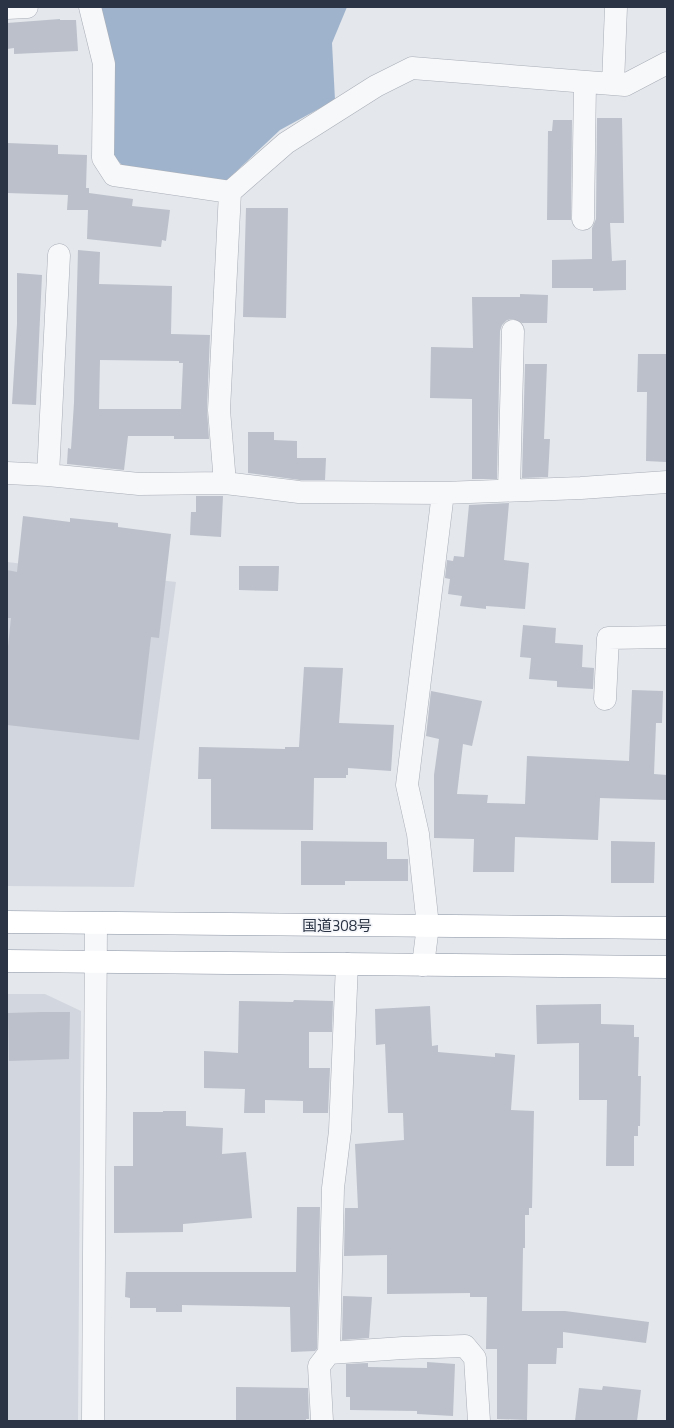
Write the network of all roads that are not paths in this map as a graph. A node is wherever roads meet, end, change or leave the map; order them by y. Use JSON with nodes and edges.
{"nodes":[{"id":1,"x":27,"y":7,"type":"edge"},
{"id":2,"x":90,"y":7,"type":"edge"},
{"id":3,"x":616,"y":7,"type":"edge"},
{"id":4,"x":7,"y":8,"type":"edge"},
{"id":5,"x":667,"y":63,"type":"edge"},
{"id":6,"x":585,"y":82,"type":"junction"},
{"id":7,"x":613,"y":84,"type":"junction"},
{"id":8,"x":230,"y":192,"type":"junction"},
{"id":9,"x":583,"y":219,"type":"dead end"},
{"id":10,"x":59,"y":255,"type":"dead end"},
{"id":11,"x":513,"y":331,"type":"dead end"},
{"id":12,"x":7,"y":473,"type":"edge"},
{"id":13,"x":48,"y":475,"type":"junction"},
{"id":14,"x":667,"y":482,"type":"edge"},
{"id":15,"x":225,"y":483,"type":"junction"},
{"id":16,"x":510,"y":490,"type":"junction"},
{"id":17,"x":443,"y":493,"type":"junction"},
{"id":18,"x":667,"y":637,"type":"edge"},
{"id":19,"x":605,"y":699,"type":"dead end"},
{"id":20,"x":7,"y":922,"type":"edge"},
{"id":21,"x":96,"y":924,"type":"junction"},
{"id":22,"x":428,"y":926,"type":"junction"},
{"id":23,"x":667,"y":928,"type":"edge"},
{"id":24,"x":96,"y":960,"type":"junction"},
{"id":25,"x":7,"y":961,"type":"edge"},
{"id":26,"x":347,"y":964,"type":"junction"},
{"id":27,"x":423,"y":965,"type":"junction"},
{"id":28,"x":667,"y":968,"type":"edge"},
{"id":29,"x":329,"y":1353,"type":"junction"},
{"id":30,"x":93,"y":1421,"type":"edge"},
{"id":31,"x":322,"y":1421,"type":"edge"},
{"id":32,"x":480,"y":1421,"type":"edge"}],
"edges":[{"from":1,"to":4,"type":"street"},
{"from":2,"to":8,"type":"street"},
{"from":3,"to":7,"type":"street"},
{"from":5,"to":7,"type":"street"},
{"from":6,"to":7,"type":"street"},
{"from":6,"to":8,"type":"street"},
{"from":6,"to":9,"type":"street"},
{"from":8,"to":15,"type":"street"},
{"from":10,"to":13,"type":"street"},
{"from":11,"to":16,"type":"street"},
{"from":12,"to":13,"type":"street"},
{"from":13,"to":15,"type":"street"},
{"from":14,"to":16,"type":"street"},
{"from":15,"to":17,"type":"street"},
{"from":16,"to":17,"type":"street"},
{"from":17,"to":22,"type":"street"},
{"from":18,"to":19,"type":"street"},
{"from":20,"to":21,"type":"highway","name":"国道308号"},
{"from":21,"to":22,"type":"highway","name":"国道308号"},
{"from":21,"to":24,"type":"street"},
{"from":22,"to":23,"type":"highway","name":"国道308号"},
{"from":22,"to":27,"type":"street"},
{"from":24,"to":25,"type":"highway"},
{"from":24,"to":26,"type":"highway"},
{"from":24,"to":30,"type":"street"},
{"from":26,"to":27,"type":"highway"},
{"from":26,"to":29,"type":"street"},
{"from":27,"to":28,"type":"highway"},
{"from":29,"to":31,"type":"street"},
{"from":29,"to":32,"type":"street"}]}
